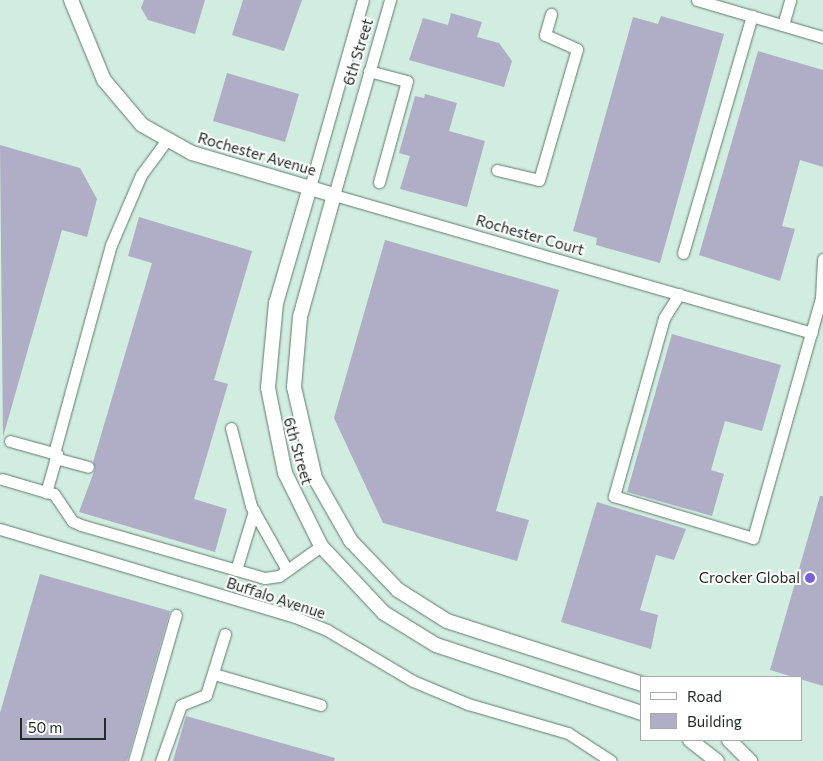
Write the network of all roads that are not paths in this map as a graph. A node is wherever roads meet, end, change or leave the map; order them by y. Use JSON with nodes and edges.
{"nodes":[{"id":1,"x":71,"y":0,"type":"edge"},
{"id":2,"x":363,"y":0,"type":"edge"},
{"id":3,"x":390,"y":0,"type":"edge"},
{"id":4,"x":698,"y":0,"type":"edge"},
{"id":5,"x":790,"y":0,"type":"edge"},
{"id":6,"x":550,"y":14,"type":"dead end"},
{"id":7,"x":752,"y":16,"type":"junction"},
{"id":8,"x":784,"y":26,"type":"junction"},
{"id":9,"x":823,"y":37,"type":"edge"},
{"id":10,"x":369,"y":71,"type":"junction"},
{"id":11,"x":166,"y":140,"type":"junction"},
{"id":12,"x":497,"y":170,"type":"dead end"},
{"id":13,"x":379,"y":182,"type":"dead end"},
{"id":14,"x":310,"y":187,"type":"junction"},
{"id":15,"x":334,"y":194,"type":"junction"},
{"id":16,"x":683,"y":253,"type":"dead end"},
{"id":17,"x":823,"y":259,"type":"edge"},
{"id":18,"x":679,"y":294,"type":"junction"},
{"id":19,"x":811,"y":333,"type":"junction"},
{"id":20,"x":230,"y":428,"type":"dead end"},
{"id":21,"x":10,"y":441,"type":"dead end"},
{"id":22,"x":54,"y":456,"type":"junction"},
{"id":23,"x":88,"y":467,"type":"dead end"},
{"id":24,"x":2,"y":479,"type":"dead end"},
{"id":25,"x":46,"y":492,"type":"junction"},
{"id":26,"x":254,"y":511,"type":"junction"},
{"id":27,"x":0,"y":529,"type":"edge"},
{"id":28,"x":321,"y":546,"type":"junction"},
{"id":29,"x":236,"y":570,"type":"junction"},
{"id":30,"x":287,"y":570,"type":"junction"},
{"id":31,"x":176,"y":615,"type":"dead end"},
{"id":32,"x":225,"y":634,"type":"dead end"},
{"id":33,"x":214,"y":674,"type":"junction"},
{"id":34,"x":640,"y":683,"type":"edge"},
{"id":35,"x":321,"y":706,"type":"dead end"},
{"id":36,"x":640,"y":712,"type":"edge"},
{"id":37,"x":691,"y":741,"type":"edge"},
{"id":38,"x":730,"y":741,"type":"edge"},
{"id":39,"x":134,"y":761,"type":"edge"},
{"id":40,"x":161,"y":761,"type":"edge"},
{"id":41,"x":611,"y":761,"type":"edge"},
{"id":42,"x":717,"y":761,"type":"edge"},
{"id":43,"x":750,"y":761,"type":"edge"}],
"edges":[{"from":1,"to":11,"type":"main road","name":"Rochester Avenue"},
{"from":2,"to":14,"type":"street","name":"6th Street"},
{"from":3,"to":10,"type":"street","name":"6th Street"},
{"from":4,"to":7,"type":"street"},
{"from":5,"to":8,"type":"street"},
{"from":6,"to":12,"type":"street"},
{"from":7,"to":8,"type":"street"},
{"from":7,"to":16,"type":"street"},
{"from":8,"to":9,"type":"street"},
{"from":10,"to":13,"type":"street"},
{"from":10,"to":15,"type":"street","name":"6th Street"},
{"from":11,"to":14,"type":"main road","name":"Rochester Avenue"},
{"from":11,"to":22,"type":"street"},
{"from":14,"to":15,"type":"main road","name":"Rochester Avenue"},
{"from":14,"to":28,"type":"main road","name":"6th Street"},
{"from":15,"to":18,"type":"street","name":"Rochester Court"},
{"from":15,"to":34,"type":"main road","name":"6th Street"},
{"from":17,"to":19,"type":"street"},
{"from":18,"to":19,"type":"street","name":"Rochester Court"},
{"from":18,"to":19,"type":"street"},
{"from":20,"to":26,"type":"street"},
{"from":21,"to":22,"type":"street"},
{"from":22,"to":23,"type":"street"},
{"from":22,"to":25,"type":"street"},
{"from":24,"to":25,"type":"street"},
{"from":25,"to":29,"type":"street"},
{"from":26,"to":29,"type":"street"},
{"from":26,"to":30,"type":"street"},
{"from":27,"to":41,"type":"street","name":"Buffalo Avenue"},
{"from":28,"to":30,"type":"street"},
{"from":28,"to":36,"type":"main road","name":"6th Street"},
{"from":29,"to":30,"type":"street"},
{"from":31,"to":39,"type":"street"},
{"from":32,"to":33,"type":"street"},
{"from":33,"to":35,"type":"street"},
{"from":33,"to":40,"type":"street"},
{"from":37,"to":42,"type":"main road"},
{"from":38,"to":43,"type":"main road"}]}
